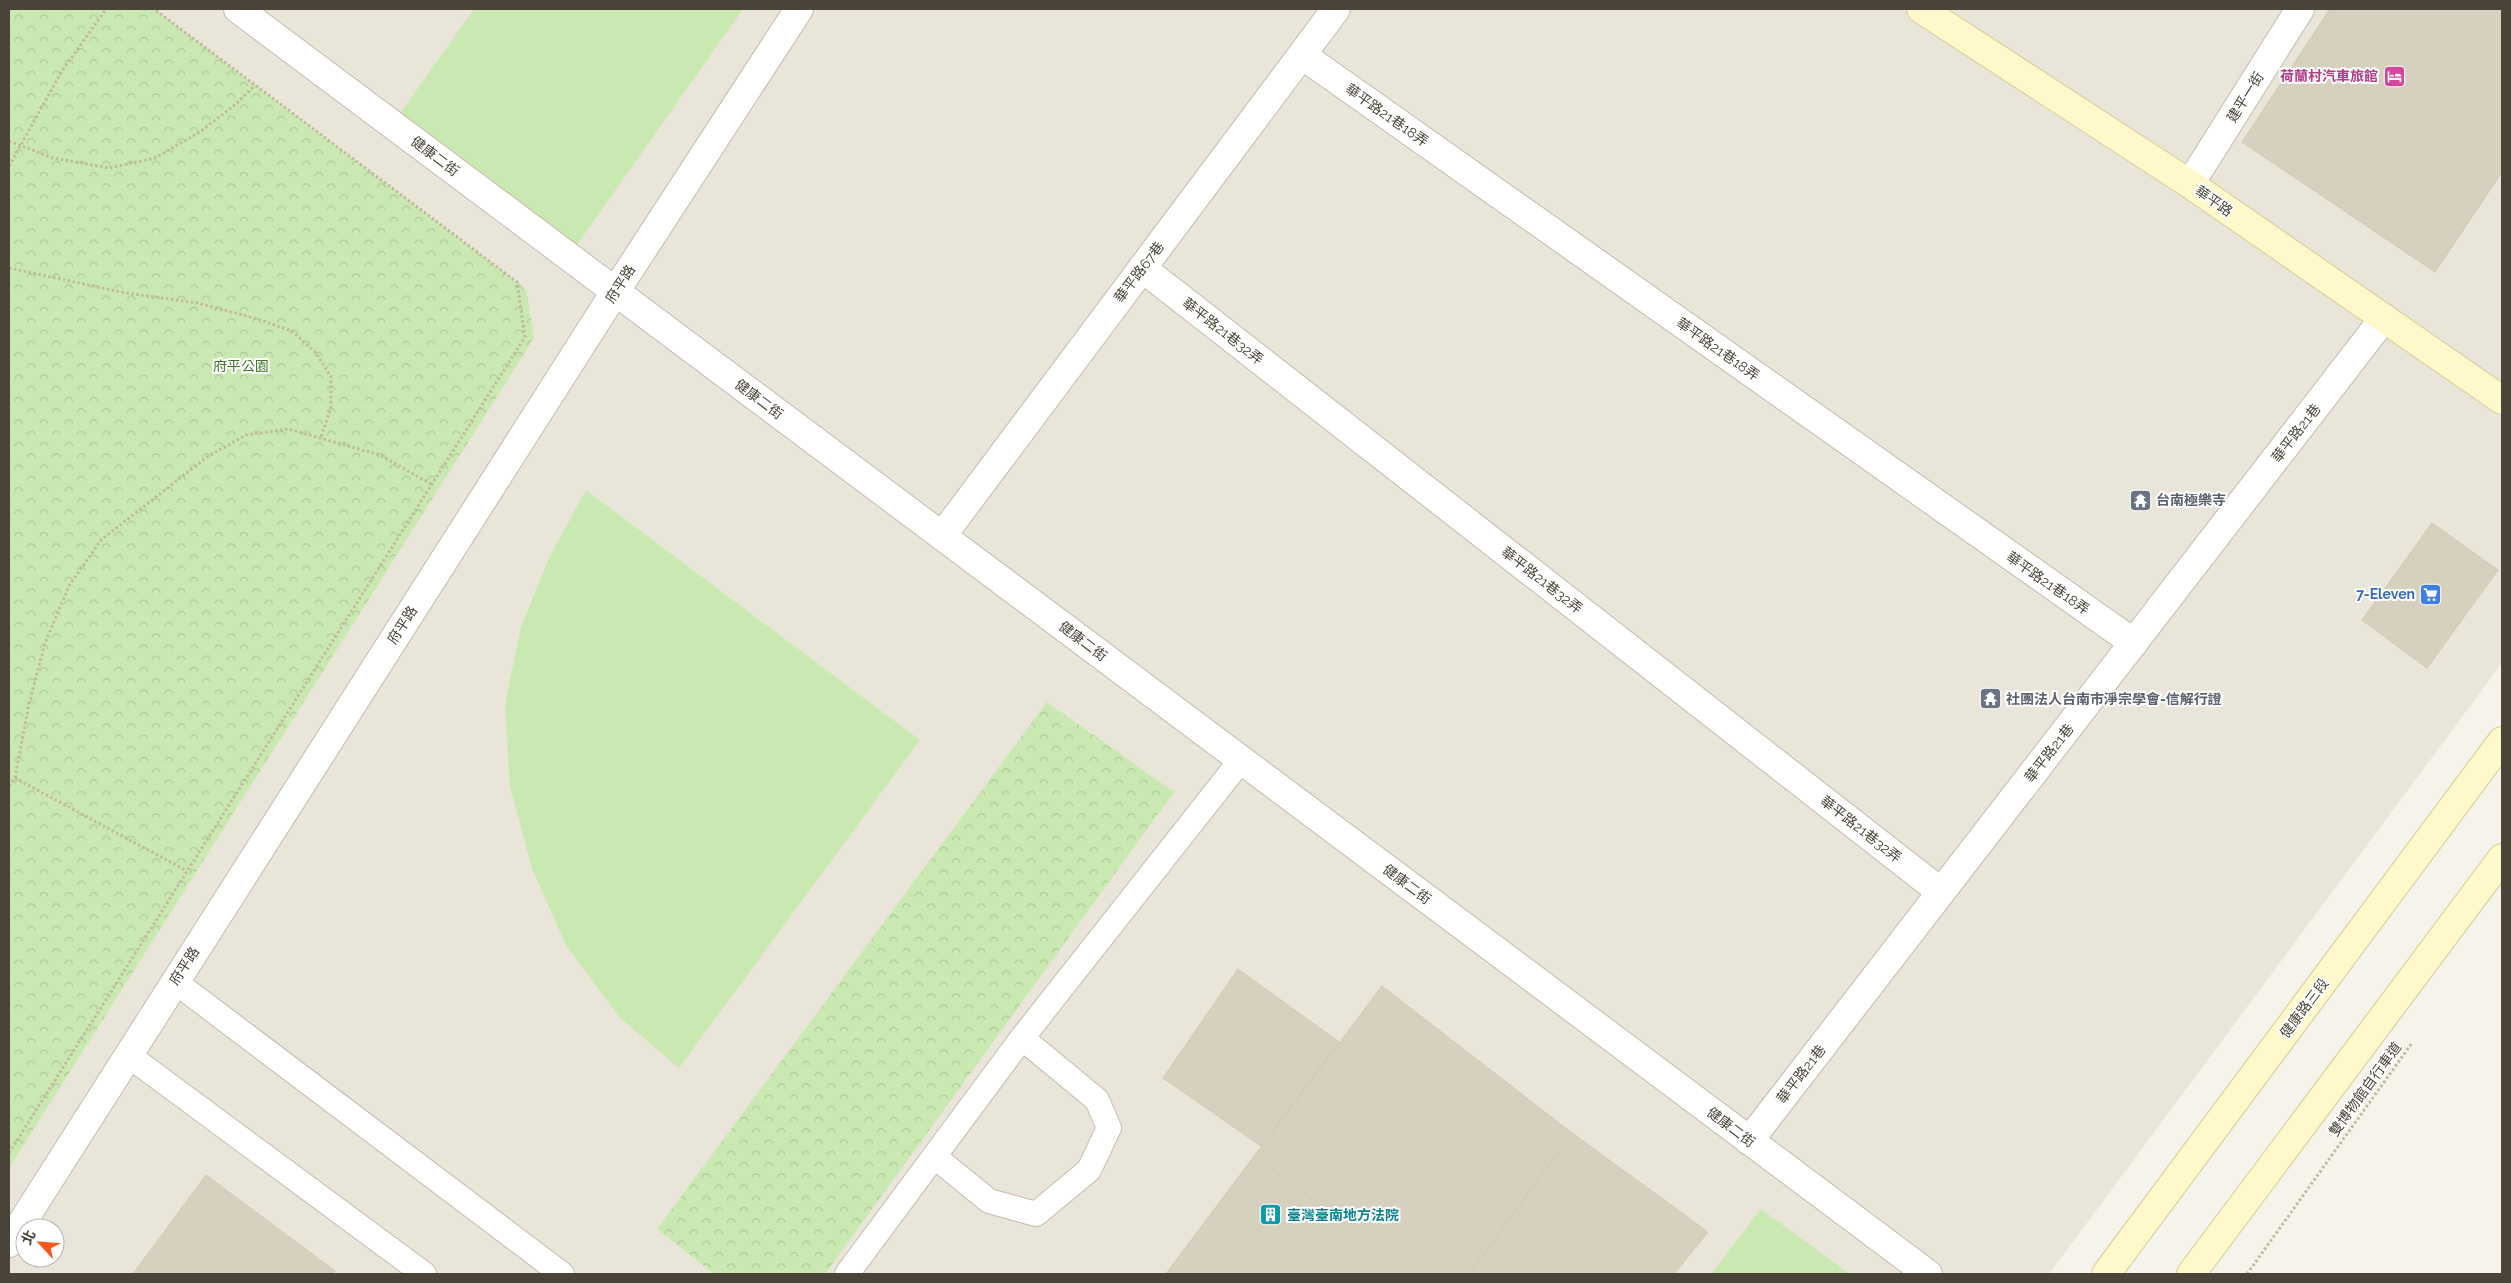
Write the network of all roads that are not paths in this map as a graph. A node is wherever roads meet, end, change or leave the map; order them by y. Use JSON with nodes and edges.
{"nodes":[{"id":1,"x":238,"y":9,"type":"edge"},
{"id":2,"x":799,"y":9,"type":"edge"},
{"id":3,"x":1336,"y":9,"type":"edge"},
{"id":4,"x":1921,"y":9,"type":"edge"},
{"id":5,"x":2300,"y":9,"type":"edge"},
{"id":6,"x":1302,"y":55,"type":"junction"},
{"id":7,"x":2190,"y":184,"type":"junction"},
{"id":8,"x":1142,"y":268,"type":"junction"},
{"id":9,"x":615,"y":292,"type":"junction"},
{"id":10,"x":2384,"y":318,"type":"junction"},
{"id":11,"x":2502,"y":400,"type":"edge"},
{"id":12,"x":942,"y":536,"type":"junction"},
{"id":13,"x":2134,"y":643,"type":"junction"},
{"id":14,"x":2502,"y":741,"type":"edge"},
{"id":15,"x":1241,"y":760,"type":"junction"},
{"id":16,"x":2502,"y":858,"type":"edge"},
{"id":17,"x":1941,"y":892,"type":"junction"},
{"id":18,"x":174,"y":981,"type":"junction"},
{"id":19,"x":1022,"y":1038,"type":"junction"},
{"id":20,"x":128,"y":1054,"type":"junction"},
{"id":21,"x":1749,"y":1140,"type":"junction"},
{"id":22,"x":935,"y":1157,"type":"junction"},
{"id":23,"x":9,"y":1243,"type":"edge"},
{"id":24,"x":422,"y":1274,"type":"edge"},
{"id":25,"x":562,"y":1274,"type":"edge"},
{"id":26,"x":847,"y":1274,"type":"edge"},
{"id":27,"x":1928,"y":1274,"type":"edge"},
{"id":28,"x":2106,"y":1274,"type":"edge"},
{"id":29,"x":2190,"y":1274,"type":"edge"}],
"edges":[{"from":1,"to":9,"type":"street","name":"健康二街"},
{"from":2,"to":9,"type":"street","name":"府平路"},
{"from":3,"to":6,"type":"street","name":"華平路67巷"},
{"from":4,"to":7,"type":"street","name":"華平路"},
{"from":5,"to":7,"type":"street","name":"建平一街"},
{"from":6,"to":8,"type":"street","name":"華平路67巷"},
{"from":6,"to":13,"type":"street","name":"華平路21巷18弄"},
{"from":7,"to":10,"type":"street","name":"華平路"},
{"from":8,"to":12,"type":"street","name":"華平路67巷"},
{"from":8,"to":17,"type":"street","name":"華平路21巷32弄"},
{"from":9,"to":12,"type":"street","name":"健康二街"},
{"from":9,"to":18,"type":"street","name":"府平路"},
{"from":10,"to":11,"type":"street","name":"華平路"},
{"from":10,"to":13,"type":"street","name":"華平路21巷"},
{"from":12,"to":15,"type":"street","name":"健康二街"},
{"from":13,"to":17,"type":"street","name":"華平路21巷"},
{"from":14,"to":28,"type":"street","name":"健康路三段"},
{"from":15,"to":19,"type":"lane"},
{"from":15,"to":21,"type":"street","name":"健康二街"},
{"from":16,"to":29,"type":"street"},
{"from":17,"to":21,"type":"street","name":"華平路21巷"},
{"from":18,"to":20,"type":"street","name":"府平路"},
{"from":18,"to":25,"type":"lane"},
{"from":19,"to":22,"type":"lane"},
{"from":19,"to":22,"type":"lane"},
{"from":20,"to":23,"type":"street","name":"府平路"},
{"from":20,"to":24,"type":"lane"},
{"from":21,"to":27,"type":"street","name":"健康二街"},
{"from":22,"to":26,"type":"lane"}]}
